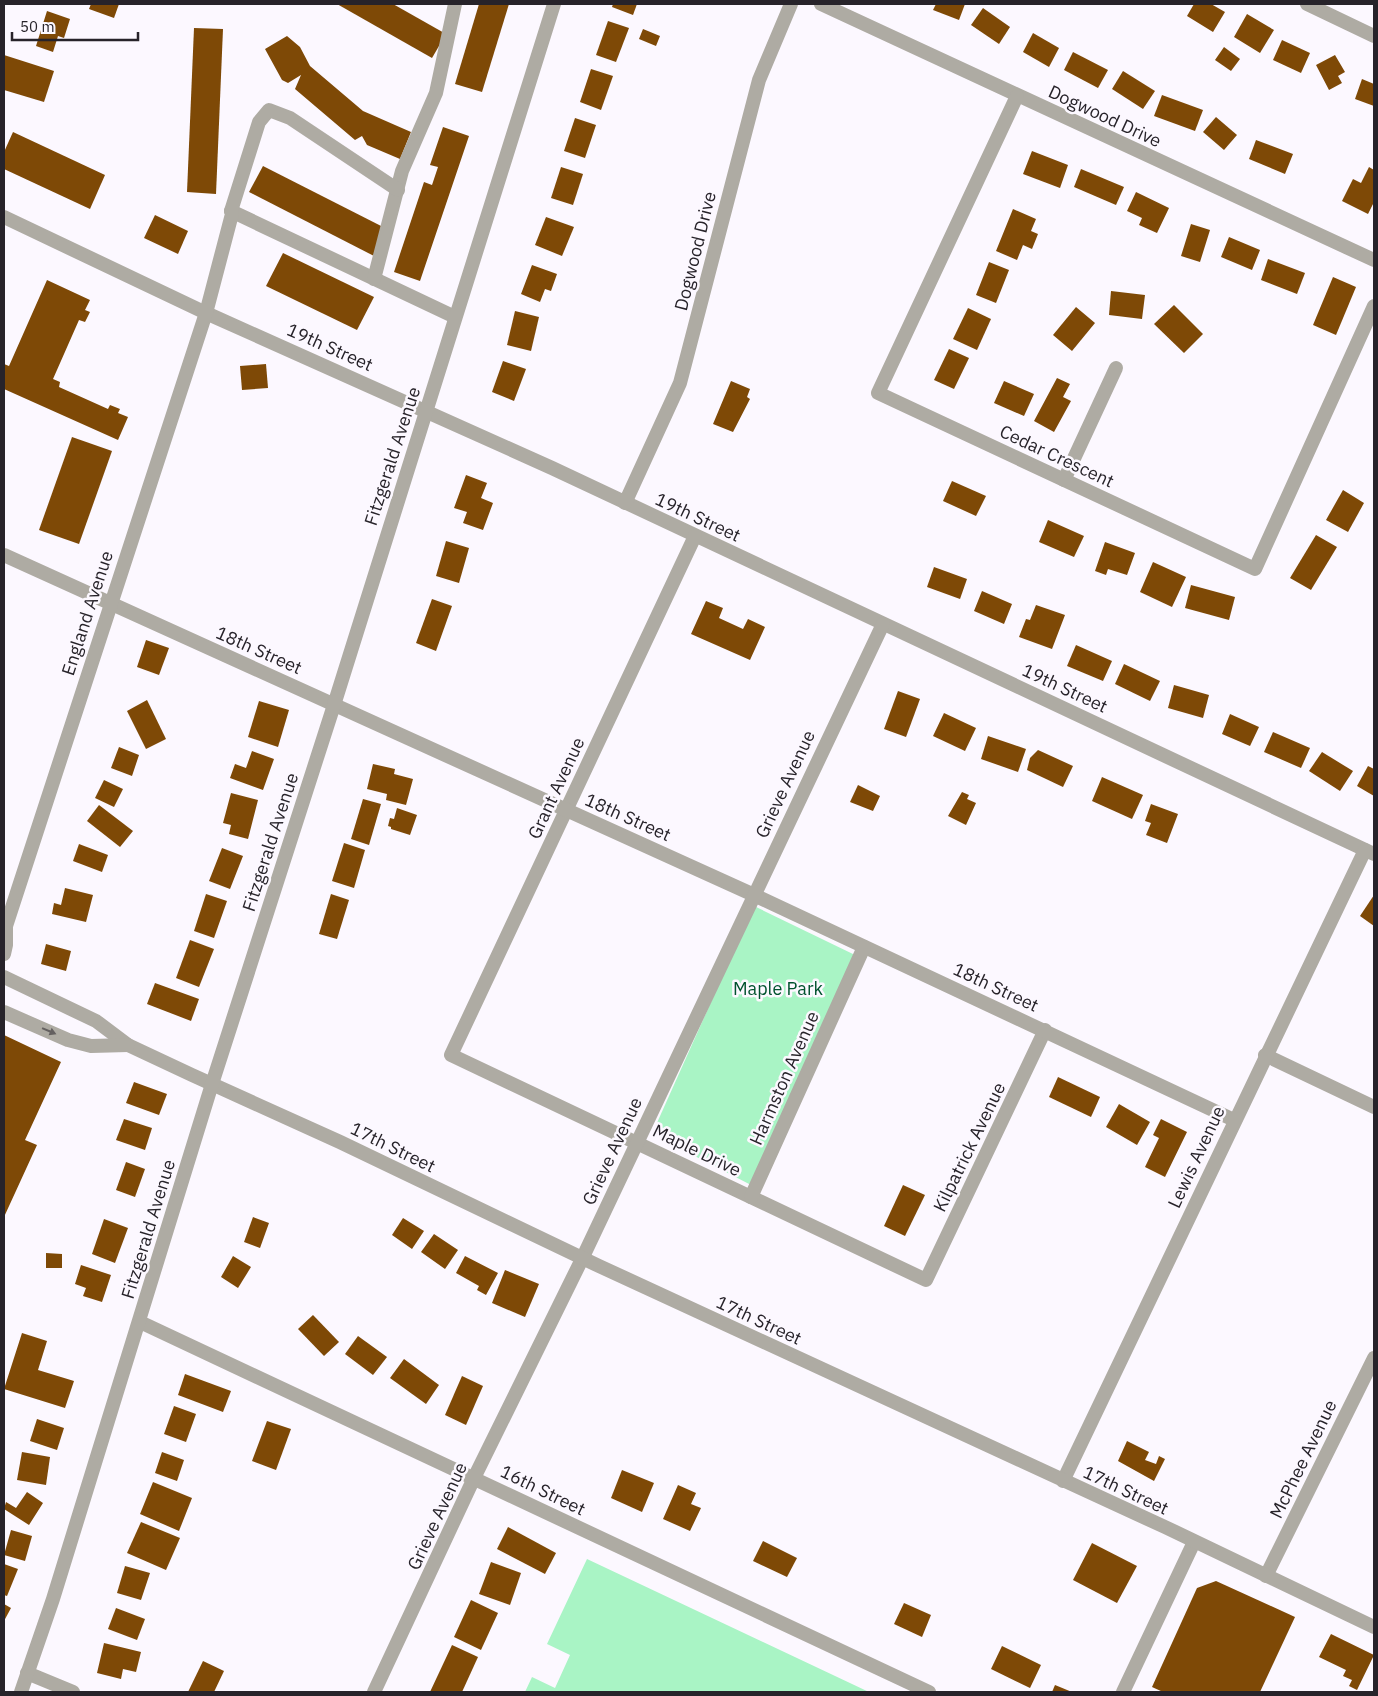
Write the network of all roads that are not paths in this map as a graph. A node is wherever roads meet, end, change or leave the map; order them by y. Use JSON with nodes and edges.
{"nodes":[{"id":1,"x":456,"y":4,"type":"edge"},
{"id":2,"x":554,"y":4,"type":"edge"},
{"id":3,"x":791,"y":4,"type":"edge"},
{"id":4,"x":821,"y":4,"type":"edge"},
{"id":5,"x":1307,"y":4,"type":"edge"},
{"id":6,"x":1374,"y":36,"type":"edge"},
{"id":7,"x":1018,"y":96,"type":"junction"},
{"id":8,"x":398,"y":190,"type":"junction"},
{"id":9,"x":230,"y":211,"type":"junction"},
{"id":10,"x":4,"y":217,"type":"edge"},
{"id":11,"x":1374,"y":260,"type":"edge"},
{"id":12,"x":374,"y":279,"type":"junction"},
{"id":13,"x":1374,"y":306,"type":"edge"},
{"id":14,"x":206,"y":312,"type":"junction"},
{"id":15,"x":456,"y":318,"type":"junction"},
{"id":16,"x":1116,"y":368,"type":"dead end"},
{"id":17,"x":426,"y":412,"type":"junction"},
{"id":18,"x":1064,"y":480,"type":"junction"},
{"id":19,"x":625,"y":503,"type":"junction"},
{"id":20,"x":695,"y":536,"type":"junction"},
{"id":21,"x":4,"y":555,"type":"edge"},
{"id":22,"x":110,"y":603,"type":"junction"},
{"id":23,"x":883,"y":624,"type":"junction"},
{"id":24,"x":334,"y":705,"type":"junction"},
{"id":25,"x":566,"y":810,"type":"junction"},
{"id":26,"x":1369,"y":852,"type":"edge"},
{"id":27,"x":754,"y":895,"type":"junction"},
{"id":28,"x":5,"y":927,"type":"edge"},
{"id":29,"x":864,"y":947,"type":"junction"},
{"id":30,"x":4,"y":954,"type":"edge"},
{"id":31,"x":4,"y":977,"type":"edge"},
{"id":32,"x":4,"y":1012,"type":"edge"},
{"id":33,"x":1045,"y":1030,"type":"junction"},
{"id":34,"x":128,"y":1045,"type":"junction"},
{"id":35,"x":451,"y":1055,"type":"joint"},
{"id":36,"x":1265,"y":1056,"type":"junction"},
{"id":37,"x":212,"y":1084,"type":"junction"},
{"id":38,"x":1374,"y":1107,"type":"edge"},
{"id":39,"x":1234,"y":1120,"type":"junction"},
{"id":40,"x":636,"y":1142,"type":"junction"},
{"id":41,"x":751,"y":1197,"type":"junction"},
{"id":42,"x":582,"y":1259,"type":"junction"},
{"id":43,"x":926,"y":1280,"type":"joint"},
{"id":44,"x":140,"y":1322,"type":"junction"},
{"id":45,"x":1374,"y":1358,"type":"edge"},
{"id":46,"x":474,"y":1478,"type":"junction"},
{"id":47,"x":1063,"y":1481,"type":"junction"},
{"id":48,"x":1194,"y":1542,"type":"junction"},
{"id":49,"x":1266,"y":1576,"type":"junction"},
{"id":50,"x":1374,"y":1627,"type":"edge"},
{"id":51,"x":27,"y":1673,"type":"junction"},
{"id":52,"x":21,"y":1692,"type":"edge"},
{"id":53,"x":73,"y":1692,"type":"edge"},
{"id":54,"x":374,"y":1692,"type":"edge"},
{"id":55,"x":929,"y":1692,"type":"edge"},
{"id":56,"x":1123,"y":1692,"type":"edge"}],
"edges":[{"from":1,"to":8,"type":"street"},
{"from":2,"to":15,"type":"street","name":"Fitzgerald Avenue"},
{"from":3,"to":19,"type":"street","name":"Dogwood Drive"},
{"from":4,"to":7,"type":"street","name":"Dogwood Drive"},
{"from":5,"to":6,"type":"street"},
{"from":7,"to":11,"type":"street","name":"Dogwood Drive"},
{"from":7,"to":18,"type":"street","name":"Cedar Crescent"},
{"from":8,"to":9,"type":"street","name":"England Avenue"},
{"from":8,"to":12,"type":"street"},
{"from":9,"to":12,"type":"street"},
{"from":9,"to":14,"type":"street","name":"England Avenue"},
{"from":10,"to":14,"type":"street","name":"19th Street"},
{"from":12,"to":15,"type":"street"},
{"from":13,"to":18,"type":"street","name":"Cedar Crescent"},
{"from":14,"to":17,"type":"street","name":"19th Street"},
{"from":14,"to":22,"type":"street","name":"England Avenue"},
{"from":15,"to":17,"type":"street","name":"Fitzgerald Avenue"},
{"from":16,"to":18,"type":"street"},
{"from":17,"to":19,"type":"street","name":"19th Street"},
{"from":17,"to":24,"type":"street","name":"Fitzgerald Avenue"},
{"from":19,"to":20,"type":"street","name":"19th Street"},
{"from":20,"to":23,"type":"street","name":"19th Street"},
{"from":20,"to":25,"type":"street","name":"Grant Avenue"},
{"from":21,"to":22,"type":"street","name":"18th Street"},
{"from":22,"to":24,"type":"street","name":"18th Street"},
{"from":22,"to":28,"type":"street","name":"England Avenue"},
{"from":23,"to":26,"type":"street","name":"19th Street"},
{"from":23,"to":27,"type":"street","name":"Grieve Avenue"},
{"from":24,"to":25,"type":"street","name":"18th Street"},
{"from":24,"to":37,"type":"street","name":"Fitzgerald Avenue"},
{"from":25,"to":27,"type":"street","name":"18th Street"},
{"from":25,"to":35,"type":"street","name":"Grant Avenue"},
{"from":26,"to":36,"type":"street","name":"Lewis Avenue"},
{"from":27,"to":29,"type":"street","name":"18th Street"},
{"from":27,"to":40,"type":"street","name":"Grieve Avenue"},
{"from":28,"to":30,"type":"street","name":"England Avenue"},
{"from":29,"to":33,"type":"street","name":"18th Street"},
{"from":29,"to":41,"type":"street","name":"Harmston Avenue"},
{"from":31,"to":34,"type":"street","name":"17th Street"},
{"from":32,"to":34,"type":"street","name":"17th Street","one_way":true},
{"from":33,"to":39,"type":"street","name":"18th Street"},
{"from":33,"to":43,"type":"street","name":"Kilpatrick Avenue"},
{"from":34,"to":37,"type":"street","name":"17th Street"},
{"from":35,"to":40,"type":"street","name":"Maple Drive"},
{"from":36,"to":38,"type":"street"},
{"from":36,"to":39,"type":"street","name":"Lewis Avenue"},
{"from":37,"to":42,"type":"street","name":"17th Street"},
{"from":37,"to":44,"type":"street","name":"Fitzgerald Avenue"},
{"from":39,"to":47,"type":"street","name":"Lewis Avenue"},
{"from":40,"to":41,"type":"street","name":"Maple Drive"},
{"from":40,"to":42,"type":"street","name":"Grieve Avenue"},
{"from":41,"to":43,"type":"street","name":"Maple Drive"},
{"from":42,"to":46,"type":"street","name":"Grieve Avenue"},
{"from":42,"to":47,"type":"street","name":"17th Street"},
{"from":44,"to":46,"type":"street","name":"16th Street"},
{"from":44,"to":51,"type":"street","name":"Fitzgerald Avenue"},
{"from":45,"to":49,"type":"street","name":"McPhee Avenue"},
{"from":46,"to":54,"type":"street","name":"Grieve Avenue"},
{"from":46,"to":55,"type":"street","name":"16th Street"},
{"from":47,"to":48,"type":"street","name":"17th Street"},
{"from":48,"to":49,"type":"street","name":"17th Street"},
{"from":48,"to":56,"type":"street"},
{"from":49,"to":50,"type":"street","name":"17th Street"},
{"from":51,"to":52,"type":"street","name":"Fitzgerald Avenue"},
{"from":51,"to":53,"type":"street"}]}
